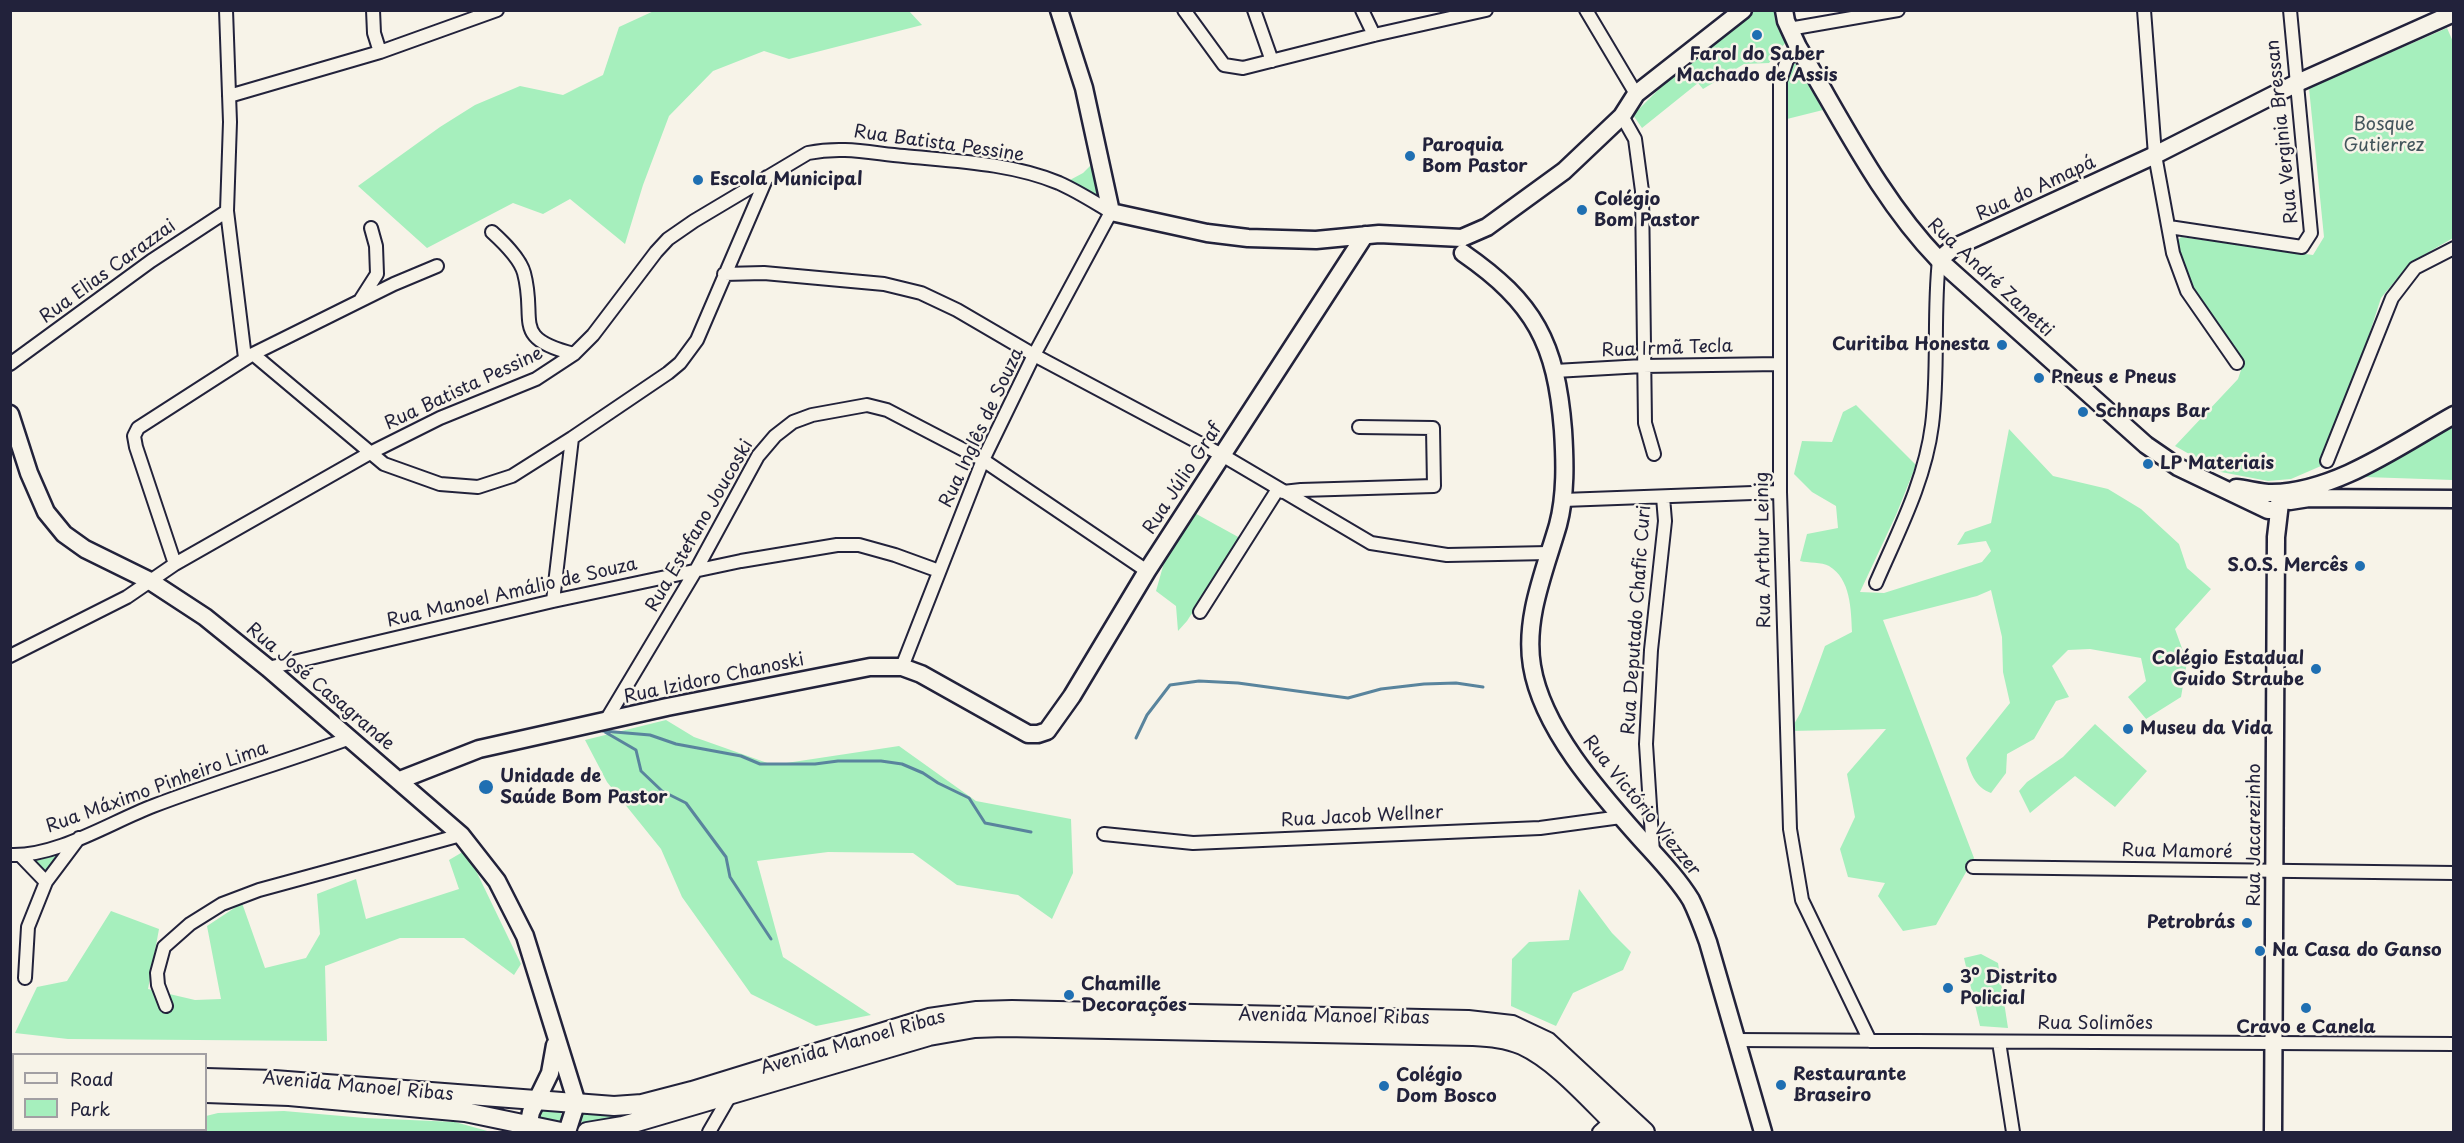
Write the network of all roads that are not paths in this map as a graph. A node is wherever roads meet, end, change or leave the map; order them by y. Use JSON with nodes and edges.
{"nodes":[{"id":1,"x":226,"y":10,"type":"edge"},
{"id":2,"x":373,"y":10,"type":"edge"},
{"id":3,"x":497,"y":10,"type":"edge"},
{"id":4,"x":1059,"y":10,"type":"edge"},
{"id":5,"x":1184,"y":10,"type":"edge"},
{"id":6,"x":1254,"y":10,"type":"edge"},
{"id":7,"x":1362,"y":10,"type":"edge"},
{"id":8,"x":1486,"y":10,"type":"edge"},
{"id":9,"x":1586,"y":10,"type":"edge"},
{"id":10,"x":1743,"y":10,"type":"edge"},
{"id":11,"x":1784,"y":10,"type":"edge"},
{"id":12,"x":1898,"y":10,"type":"edge"},
{"id":13,"x":2144,"y":10,"type":"edge"},
{"id":14,"x":2289,"y":10,"type":"edge"},
{"id":15,"x":2444,"y":14,"type":"edge"},
{"id":16,"x":1789,"y":29,"type":"junction"},
{"id":17,"x":1374,"y":35,"type":"junction"},
{"id":18,"x":1798,"y":47,"type":"junction"},
{"id":19,"x":380,"y":52,"type":"junction"},
{"id":20,"x":1272,"y":61,"type":"junction"},
{"id":21,"x":2295,"y":84,"type":"junction"},
{"id":22,"x":1636,"y":94,"type":"junction"},
{"id":23,"x":229,"y":96,"type":"junction"},
{"id":24,"x":1622,"y":116,"type":"junction"},
{"id":25,"x":2155,"y":156,"type":"junction"},
{"id":26,"x":767,"y":177,"type":"junction"},
{"id":27,"x":227,"y":211,"type":"junction"},
{"id":28,"x":1112,"y":212,"type":"junction"},
{"id":29,"x":2169,"y":227,"type":"junction"},
{"id":30,"x":371,"y":228,"type":"dead end"},
{"id":31,"x":492,"y":232,"type":"dead end"},
{"id":32,"x":1365,"y":235,"type":"junction"},
{"id":33,"x":1466,"y":245,"type":"junction"},
{"id":34,"x":2454,"y":248,"type":"edge"},
{"id":35,"x":1939,"y":260,"type":"junction"},
{"id":36,"x":437,"y":266,"type":"dead end"},
{"id":37,"x":724,"y":274,"type":"junction"},
{"id":38,"x":360,"y":300,"type":"junction"},
{"id":39,"x":574,"y":354,"type":"junction"},
{"id":40,"x":1034,"y":355,"type":"junction"},
{"id":41,"x":249,"y":356,"type":"junction"},
{"id":42,"x":2237,"y":363,"type":"dead end"},
{"id":43,"x":10,"y":364,"type":"edge"},
{"id":44,"x":1780,"y":364,"type":"junction"},
{"id":45,"x":1643,"y":366,"type":"junction"},
{"id":46,"x":1555,"y":371,"type":"junction"},
{"id":47,"x":10,"y":414,"type":"edge"},
{"id":48,"x":2454,"y":415,"type":"edge"},
{"id":49,"x":1359,"y":427,"type":"dead end"},
{"id":50,"x":573,"y":438,"type":"junction"},
{"id":51,"x":370,"y":453,"type":"junction"},
{"id":52,"x":1654,"y":454,"type":"dead end"},
{"id":53,"x":1222,"y":455,"type":"junction"},
{"id":54,"x":983,"y":460,"type":"junction"},
{"id":55,"x":2327,"y":461,"type":"dead end"},
{"id":56,"x":1281,"y":491,"type":"junction"},
{"id":57,"x":1780,"y":492,"type":"junction"},
{"id":58,"x":1663,"y":497,"type":"junction"},
{"id":59,"x":2454,"y":499,"type":"edge"},
{"id":60,"x":1563,"y":500,"type":"junction"},
{"id":61,"x":2273,"y":502,"type":"junction"},
{"id":62,"x":1549,"y":553,"type":"junction"},
{"id":63,"x":176,"y":564,"type":"junction"},
{"id":64,"x":696,"y":570,"type":"junction"},
{"id":65,"x":939,"y":571,"type":"junction"},
{"id":66,"x":1147,"y":571,"type":"junction"},
{"id":67,"x":150,"y":581,"type":"junction"},
{"id":68,"x":1876,"y":583,"type":"dead end"},
{"id":69,"x":553,"y":601,"type":"junction"},
{"id":70,"x":1200,"y":612,"type":"dead end"},
{"id":71,"x":10,"y":656,"type":"edge"},
{"id":72,"x":902,"y":667,"type":"junction"},
{"id":73,"x":268,"y":668,"type":"junction"},
{"id":74,"x":605,"y":722,"type":"junction"},
{"id":75,"x":1028,"y":734,"type":"joint"},
{"id":76,"x":350,"y":738,"type":"junction"},
{"id":77,"x":400,"y":780,"type":"junction"},
{"id":78,"x":1621,"y":817,"type":"junction"},
{"id":79,"x":1104,"y":834,"type":"dead end"},
{"id":80,"x":461,"y":835,"type":"junction"},
{"id":81,"x":80,"y":838,"type":"junction"},
{"id":82,"x":1653,"y":853,"type":"junction"},
{"id":83,"x":15,"y":855,"type":"edge"},
{"id":84,"x":1973,"y":867,"type":"dead end"},
{"id":85,"x":2274,"y":871,"type":"junction"},
{"id":86,"x":2454,"y":873,"type":"edge"},
{"id":87,"x":46,"y":882,"type":"junction"},
{"id":88,"x":25,"y":978,"type":"dead end"},
{"id":89,"x":166,"y":1006,"type":"dead end"},
{"id":90,"x":1041,"y":1011,"type":"junction"},
{"id":91,"x":1286,"y":1024,"type":"junction"},
{"id":92,"x":1328,"y":1025,"type":"junction"},
{"id":93,"x":1016,"y":1027,"type":"junction"},
{"id":94,"x":555,"y":1038,"type":"junction"},
{"id":95,"x":1736,"y":1040,"type":"junction"},
{"id":96,"x":1870,"y":1041,"type":"junction"},
{"id":97,"x":1999,"y":1042,"type":"junction"},
{"id":98,"x":2273,"y":1043,"type":"junction"},
{"id":99,"x":2454,"y":1044,"type":"edge"},
{"id":100,"x":752,"y":1073,"type":"junction"},
{"id":101,"x":207,"y":1078,"type":"edge"},
{"id":102,"x":692,"y":1091,"type":"junction"},
{"id":103,"x":207,"y":1093,"type":"edge"},
{"id":104,"x":731,"y":1094,"type":"junction"},
{"id":105,"x":536,"y":1101,"type":"junction"},
{"id":106,"x":576,"y":1104,"type":"junction"},
{"id":107,"x":669,"y":1113,"type":"junction"},
{"id":108,"x":1611,"y":1129,"type":"edge"},
{"id":109,"x":526,"y":1130,"type":"edge"},
{"id":110,"x":561,"y":1132,"type":"edge"},
{"id":111,"x":567,"y":1132,"type":"edge"},
{"id":112,"x":587,"y":1132,"type":"edge"},
{"id":113,"x":709,"y":1132,"type":"edge"},
{"id":114,"x":1645,"y":1132,"type":"edge"},
{"id":115,"x":1763,"y":1132,"type":"edge"},
{"id":116,"x":2013,"y":1132,"type":"edge"},
{"id":117,"x":2272,"y":1132,"type":"edge"}],
"edges":[{"from":1,"to":23,"type":"street"},
{"from":2,"to":19,"type":"street"},
{"from":3,"to":19,"type":"street"},
{"from":4,"to":28,"type":"street"},
{"from":5,"to":20,"type":"street"},
{"from":6,"to":20,"type":"street"},
{"from":7,"to":17,"type":"street"},
{"from":8,"to":17,"type":"street"},
{"from":9,"to":22,"type":"street"},
{"from":10,"to":22,"type":"street"},
{"from":11,"to":16,"type":"street","name":"Rua André Zanetti"},
{"from":12,"to":16,"type":"street"},
{"from":13,"to":25,"type":"street"},
{"from":14,"to":21,"type":"street","name":"Rua Verginia Bressan"},
{"from":15,"to":21,"type":"street","name":"Rua do Amapá"},
{"from":16,"to":18,"type":"street","name":"Rua André Zanetti"},
{"from":17,"to":20,"type":"street"},
{"from":18,"to":35,"type":"street","name":"Rua André Zanetti"},
{"from":18,"to":44,"type":"street","name":"Rua Arthur Leinig"},
{"from":19,"to":23,"type":"street"},
{"from":21,"to":25,"type":"street","name":"Rua do Amapá"},
{"from":21,"to":29,"type":"street","name":"Rua Verginia Bressan"},
{"from":22,"to":24,"type":"street"},
{"from":23,"to":27,"type":"street"},
{"from":24,"to":33,"type":"street"},
{"from":24,"to":45,"type":"street"},
{"from":25,"to":29,"type":"street"},
{"from":25,"to":35,"type":"street","name":"Rua do Amapá"},
{"from":26,"to":28,"type":"street","name":"Rua Batista Pessine"},
{"from":26,"to":37,"type":"street"},
{"from":26,"to":39,"type":"street","name":"Rua Batista Pessine"},
{"from":27,"to":41,"type":"street"},
{"from":27,"to":43,"type":"street","name":"Rua Elias Carazzai"},
{"from":28,"to":32,"type":"street"},
{"from":28,"to":40,"type":"street","name":"Rua Inglês de Souza"},
{"from":29,"to":42,"type":"street"},
{"from":30,"to":38,"type":"street"},
{"from":31,"to":39,"type":"street"},
{"from":32,"to":33,"type":"street"},
{"from":32,"to":53,"type":"street","name":"Rua Júlio Graf"},
{"from":33,"to":46,"type":"street","name":"Rua Victório Viezzer"},
{"from":34,"to":55,"type":"street"},
{"from":35,"to":61,"type":"street","name":"Rua André Zanetti"},
{"from":35,"to":68,"type":"street"},
{"from":36,"to":38,"type":"street"},
{"from":37,"to":40,"type":"street"},
{"from":37,"to":50,"type":"street"},
{"from":38,"to":41,"type":"street"},
{"from":39,"to":51,"type":"street","name":"Rua Batista Pessine"},
{"from":40,"to":53,"type":"street"},
{"from":40,"to":54,"type":"street","name":"Rua Inglês de Souza"},
{"from":41,"to":51,"type":"street"},
{"from":41,"to":63,"type":"street"},
{"from":44,"to":45,"type":"street","name":"Rua Irmã Tecla"},
{"from":44,"to":57,"type":"street","name":"Rua Arthur Leinig"},
{"from":45,"to":46,"type":"street","name":"Rua Irmã Tecla"},
{"from":45,"to":52,"type":"street"},
{"from":46,"to":60,"type":"street","name":"Rua Victório Viezzer"},
{"from":47,"to":67,"type":"street","name":"Rua José Casagrande"},
{"from":48,"to":61,"type":"street"},
{"from":49,"to":56,"type":"street"},
{"from":50,"to":51,"type":"street"},
{"from":50,"to":69,"type":"street"},
{"from":51,"to":63,"type":"street","name":"Rua Batista Pessine"},
{"from":53,"to":56,"type":"street"},
{"from":53,"to":66,"type":"street","name":"Rua Júlio Graf"},
{"from":54,"to":64,"type":"street","name":"Rua Estefano Joucoski"},
{"from":54,"to":65,"type":"street","name":"Rua Inglês de Souza"},
{"from":54,"to":66,"type":"street","name":"Rua Estefano Joucoski"},
{"from":56,"to":62,"type":"street"},
{"from":56,"to":70,"type":"street"},
{"from":57,"to":58,"type":"street"},
{"from":57,"to":96,"type":"street","name":"Rua Arthur Leinig"},
{"from":58,"to":60,"type":"street"},
{"from":58,"to":82,"type":"street","name":"Rua Deputado Chafic Curi"},
{"from":59,"to":61,"type":"street"},
{"from":60,"to":62,"type":"street","name":"Rua Victório Viezzer"},
{"from":61,"to":85,"type":"street","name":"Rua Jacarezinho"},
{"from":62,"to":78,"type":"street","name":"Rua Victório Viezzer"},
{"from":63,"to":67,"type":"street","name":"Rua Batista Pessine"},
{"from":64,"to":65,"type":"street","name":"Rua Manoel Amálio de Souza"},
{"from":64,"to":69,"type":"street","name":"Rua Manoel Amálio de Souza"},
{"from":64,"to":74,"type":"street","name":"Rua Estefano Joucoski"},
{"from":65,"to":72,"type":"street","name":"Rua Inglês de Souza"},
{"from":66,"to":75,"type":"street","name":"Rua Júlio Graf"},
{"from":67,"to":71,"type":"street","name":"Rua Batista Pessine"},
{"from":67,"to":73,"type":"street","name":"Rua José Casagrande"},
{"from":69,"to":73,"type":"street","name":"Rua Manoel Amálio de Souza"},
{"from":72,"to":74,"type":"street","name":"Rua Izidoro Chanoski"},
{"from":72,"to":75,"type":"street","name":"Rua Izidoro Chanoski"},
{"from":73,"to":76,"type":"street","name":"Rua José Casagrande"},
{"from":74,"to":77,"type":"street","name":"Rua Izidoro Chanoski"},
{"from":76,"to":77,"type":"street","name":"Rua José Casagrande"},
{"from":76,"to":81,"type":"street","name":"Rua Máximo Pinheiro Lima"},
{"from":77,"to":80,"type":"street","name":"Rua José Casagrande"},
{"from":78,"to":79,"type":"street","name":"Rua Jacob Wellner"},
{"from":78,"to":82,"type":"street","name":"Rua Victório Viezzer"},
{"from":80,"to":89,"type":"street"},
{"from":80,"to":94,"type":"street","name":"Rua José Casagrande"},
{"from":81,"to":83,"type":"street","name":"Rua Máximo Pinheiro Lima"},
{"from":81,"to":87,"type":"street"},
{"from":82,"to":95,"type":"street","name":"Rua Victório Viezzer"},
{"from":83,"to":87,"type":"street"},
{"from":84,"to":85,"type":"street","name":"Rua Mamoré"},
{"from":85,"to":86,"type":"street","name":"Rua Mamoré"},
{"from":85,"to":98,"type":"street","name":"Rua Jacarezinho"},
{"from":87,"to":88,"type":"street"},
{"from":90,"to":91,"type":"main road","name":"Avenida Manoel Ribas"},
{"from":90,"to":93,"type":"main road"},
{"from":90,"to":100,"type":"main road","name":"Avenida Manoel Ribas"},
{"from":91,"to":92,"type":"main road","name":"Avenida Manoel Ribas"},
{"from":91,"to":93,"type":"main road","name":"Avenida Manoel Ribas"},
{"from":92,"to":108,"type":"main road","name":"Avenida Manoel Ribas"},
{"from":92,"to":114,"type":"main road","name":"Avenida Manoel Ribas"},
{"from":93,"to":104,"type":"main road","name":"Avenida Manoel Ribas"},
{"from":94,"to":105,"type":"street","name":"Rua José Casagrande"},
{"from":94,"to":106,"type":"street","name":"Rua José Casagrande"},
{"from":95,"to":96,"type":"street","name":"Rua Solimões"},
{"from":95,"to":115,"type":"street","name":"Rua Victório Viezzer"},
{"from":96,"to":97,"type":"street","name":"Rua Solimões"},
{"from":97,"to":98,"type":"street","name":"Rua Solimões"},
{"from":97,"to":116,"type":"street"},
{"from":98,"to":99,"type":"street","name":"Rua Solimões"},
{"from":98,"to":117,"type":"street","name":"Rua Jacarezinho"},
{"from":100,"to":102,"type":"main road","name":"Avenida Manoel Ribas"},
{"from":100,"to":104,"type":"main road"},
{"from":101,"to":105,"type":"main road","name":"Avenida Manoel Ribas"},
{"from":102,"to":106,"type":"main road","name":"Avenida Manoel Ribas"},
{"from":102,"to":107,"type":"main road"},
{"from":103,"to":109,"type":"main road","name":"Avenida Manoel Ribas"},
{"from":104,"to":107,"type":"main road","name":"Avenida Manoel Ribas"},
{"from":104,"to":113,"type":"street"},
{"from":105,"to":106,"type":"main road","name":"Avenida Manoel Ribas"},
{"from":105,"to":109,"type":"street","name":"Rua José Casagrande"},
{"from":106,"to":111,"type":"street"},
{"from":107,"to":112,"type":"main road","name":"Avenida Manoel Ribas"},
{"from":109,"to":110,"type":"main road","name":"Avenida Manoel Ribas"}]}
